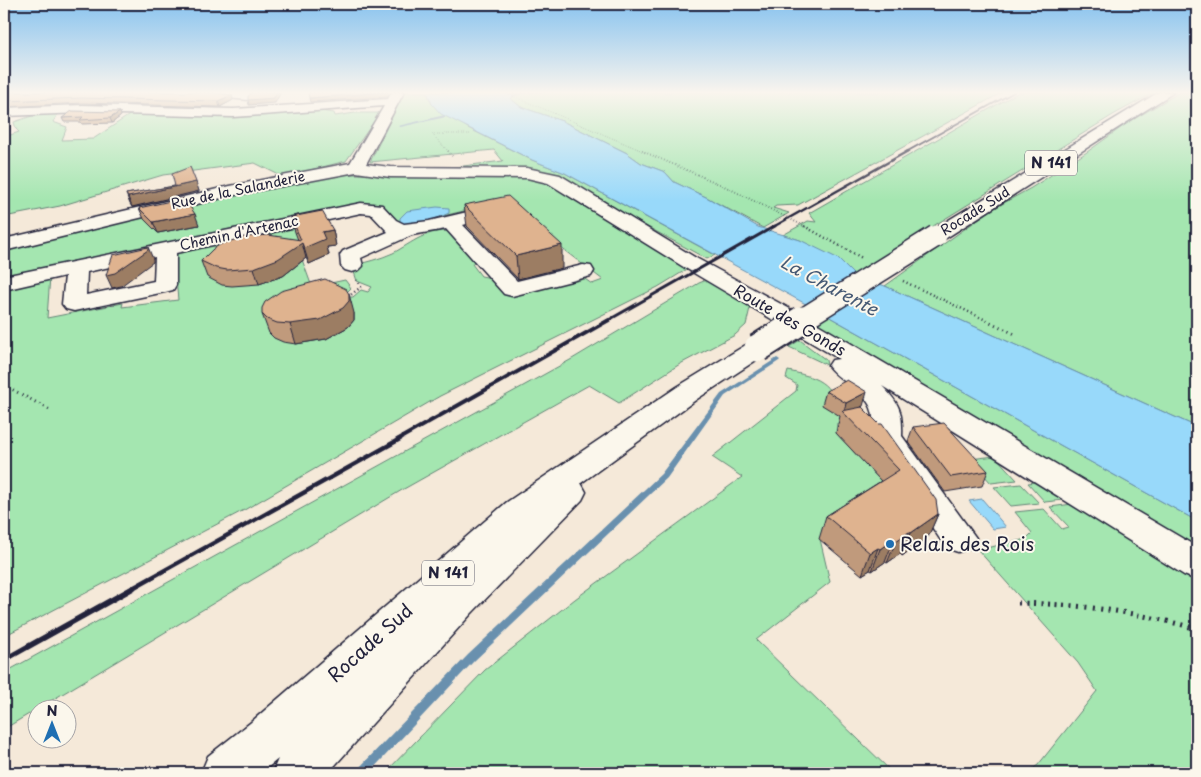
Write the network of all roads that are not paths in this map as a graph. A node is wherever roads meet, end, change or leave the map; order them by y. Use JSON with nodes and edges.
{"nodes":[{"id":1,"x":378,"y":128,"type":"edge"},
{"id":2,"x":1109,"y":128,"type":"edge"},
{"id":3,"x":356,"y":167,"type":"junction"},
{"id":4,"x":497,"y":210,"type":"edge"},
{"id":5,"x":449,"y":221,"type":"junction"},
{"id":6,"x":406,"y":230,"type":"junction"},
{"id":7,"x":4,"y":245,"type":"edge"},
{"id":8,"x":166,"y":248,"type":"junction"},
{"id":9,"x":352,"y":266,"type":"road end"},
{"id":10,"x":77,"y":267,"type":"junction"},
{"id":11,"x":583,"y":271,"type":"dead end"},
{"id":12,"x":4,"y":283,"type":"edge"},
{"id":13,"x":740,"y":291,"type":"junction"},
{"id":14,"x":687,"y":393,"type":"junction"},
{"id":15,"x":958,"y":538,"type":"dead end"},
{"id":16,"x":1197,"y":564,"type":"edge"},
{"id":17,"x":225,"y":773,"type":"edge"},
{"id":18,"x":296,"y":773,"type":"edge"}],
"edges":[{"from":1,"to":3,"type":"main road"},
{"from":2,"to":14,"type":"main road","name":"Rocade Sud","number":"N 141","bridge":true},
{"from":3,"to":7,"type":"main road","name":"Rue de la Salanderie"},
{"from":3,"to":13,"type":"main road","name":"Route des Gonds"},
{"from":4,"to":5,"type":"main road"},
{"from":5,"to":6,"type":"main road"},
{"from":5,"to":11,"type":"main road"},
{"from":6,"to":8,"type":"main road","name":"Chemin d'Artenac"},
{"from":6,"to":9,"type":"main road"},
{"from":8,"to":10,"type":"main road","name":"Chemin d'Artenac"},
{"from":8,"to":10,"type":"main road"},
{"from":10,"to":12,"type":"main road","name":"Chemin d'Artenac"},
{"from":13,"to":15,"type":"main road"},
{"from":13,"to":16,"type":"main road","name":"Route des Gonds"},
{"from":14,"to":17,"type":"main road","name":"Rocade Sud","number":"N 141"},
{"from":14,"to":18,"type":"main road","name":"Rocade Sud","number":"N 141"}]}
